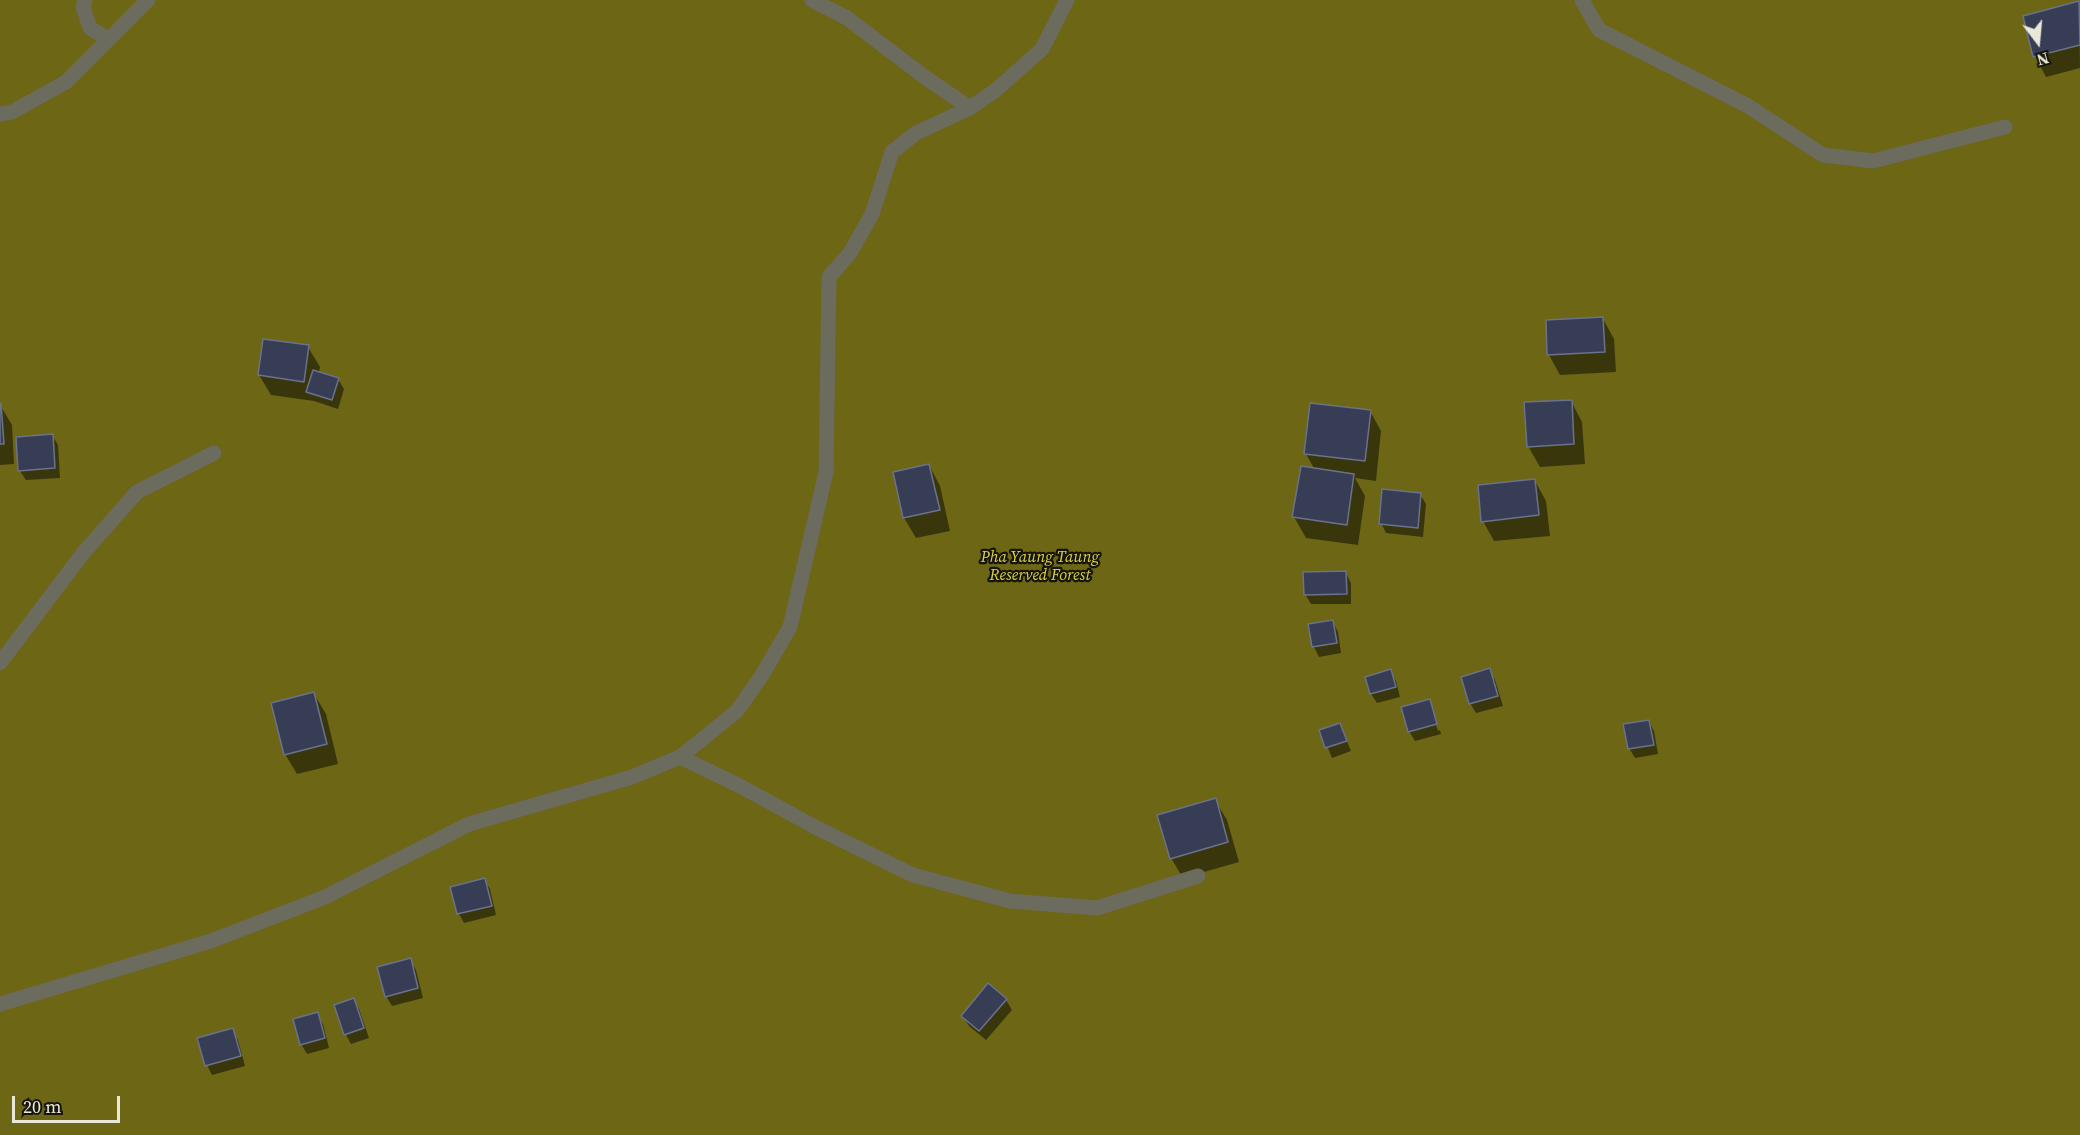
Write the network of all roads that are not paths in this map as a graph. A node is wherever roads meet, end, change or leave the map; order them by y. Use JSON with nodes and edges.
{"nodes":[{"id":1,"x":85,"y":0,"type":"edge"},
{"id":2,"x":148,"y":0,"type":"edge"},
{"id":3,"x":812,"y":0,"type":"edge"},
{"id":4,"x":1067,"y":0,"type":"edge"},
{"id":5,"x":1582,"y":0,"type":"edge"},
{"id":6,"x":108,"y":39,"type":"junction"},
{"id":7,"x":970,"y":108,"type":"junction"},
{"id":8,"x":0,"y":114,"type":"edge"},
{"id":9,"x":2005,"y":127,"type":"dead end"},
{"id":10,"x":214,"y":453,"type":"dead end"},
{"id":11,"x":0,"y":663,"type":"edge"},
{"id":12,"x":680,"y":757,"type":"junction"},
{"id":13,"x":1198,"y":876,"type":"dead end"},
{"id":14,"x":0,"y":1004,"type":"edge"}],
"edges":[{"from":1,"to":6,"type":"street"},
{"from":2,"to":6,"type":"street"},
{"from":3,"to":7,"type":"street"},
{"from":4,"to":7,"type":"street"},
{"from":5,"to":9,"type":"street"},
{"from":6,"to":8,"type":"street"},
{"from":7,"to":12,"type":"street"},
{"from":10,"to":11,"type":"street"},
{"from":12,"to":13,"type":"street"},
{"from":12,"to":14,"type":"street"}]}
